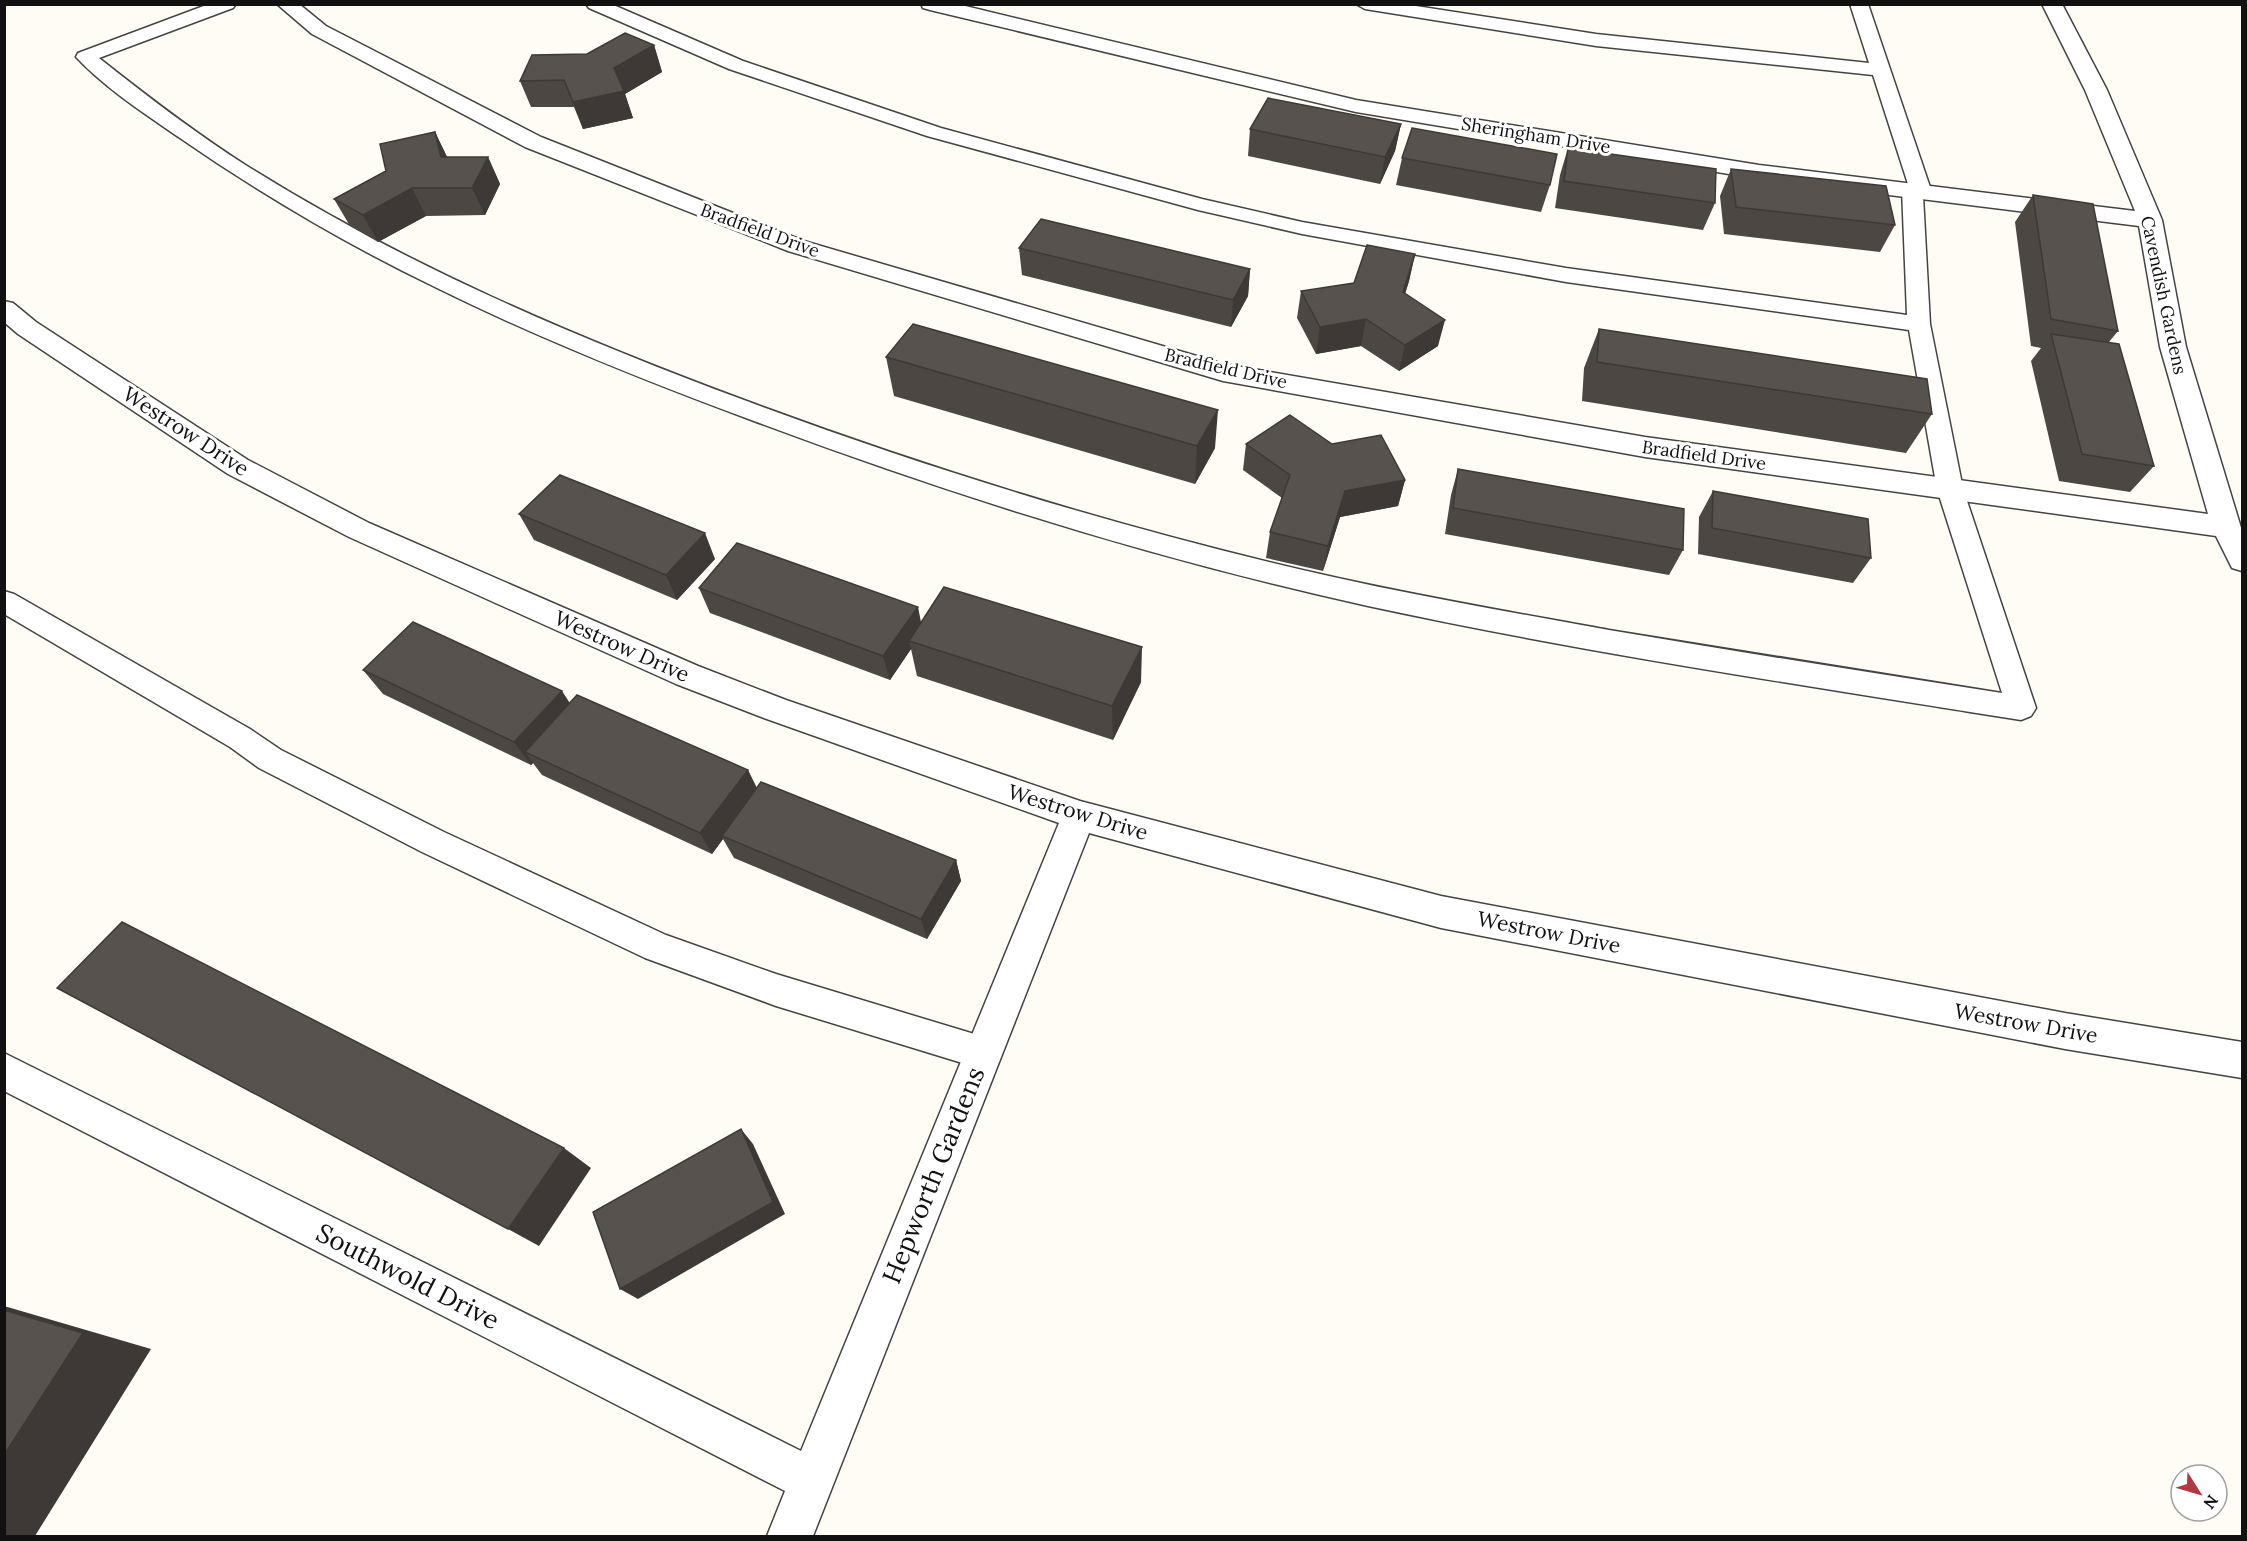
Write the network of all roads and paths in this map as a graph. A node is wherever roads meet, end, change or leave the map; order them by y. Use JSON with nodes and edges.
{"nodes":[{"id":1,"x":227,"y":4,"type":"edge"},
{"id":2,"x":286,"y":4,"type":"edge"},
{"id":3,"x":595,"y":4,"type":"edge"},
{"id":4,"x":930,"y":4,"type":"edge"},
{"id":5,"x":1365,"y":4,"type":"edge"},
{"id":6,"x":1859,"y":4,"type":"edge"},
{"id":7,"x":2052,"y":4,"type":"edge"},
{"id":8,"x":1880,"y":70,"type":"junction"},
{"id":9,"x":1916,"y":190,"type":"junction"},
{"id":10,"x":2150,"y":220,"type":"junction"},
{"id":11,"x":4,"y":309,"type":"edge"},
{"id":12,"x":1919,"y":324,"type":"junction"},
{"id":13,"x":1950,"y":489,"type":"junction"},
{"id":14,"x":2226,"y":527,"type":"junction"},
{"id":15,"x":2242,"y":560,"type":"edge"},
{"id":16,"x":4,"y":601,"type":"edge"},
{"id":17,"x":1080,"y":816,"type":"junction"},
{"id":18,"x":982,"y":1052,"type":"junction"},
{"id":19,"x":2242,"y":1060,"type":"edge"},
{"id":20,"x":4,"y":1071,"type":"edge"},
{"id":21,"x":811,"y":1480,"type":"junction"},
{"id":22,"x":790,"y":1536,"type":"edge"}],
"edges":[{"from":1,"to":13,"type":"lane"},
{"from":2,"to":13,"type":"street","name":"Bradfield Drive"},
{"from":3,"to":12,"type":"lane"},
{"from":4,"to":9,"type":"street","name":"Sheringham Drive"},
{"from":5,"to":8,"type":"lane"},
{"from":6,"to":8,"type":"lane"},
{"from":7,"to":10,"type":"street","name":"Cavendish Gardens"},
{"from":8,"to":9,"type":"lane"},
{"from":9,"to":10,"type":"street","name":"Sheringham Drive"},
{"from":9,"to":12,"type":"lane"},
{"from":10,"to":14,"type":"street","name":"Cavendish Gardens"},
{"from":11,"to":17,"type":"street","name":"Westrow Drive"},
{"from":12,"to":13,"type":"lane"},
{"from":13,"to":14,"type":"street","name":"Bradfield Drive"},
{"from":14,"to":15,"type":"street","name":"Cavendish Gardens"},
{"from":16,"to":18,"type":"lane"},
{"from":17,"to":18,"type":"street","name":"Hepworth Gardens"},
{"from":17,"to":19,"type":"street","name":"Westrow Drive"},
{"from":18,"to":21,"type":"street","name":"Hepworth Gardens"},
{"from":20,"to":21,"type":"street","name":"Southwold Drive"},
{"from":21,"to":22,"type":"street","name":"Hepworth Gardens"}]}
